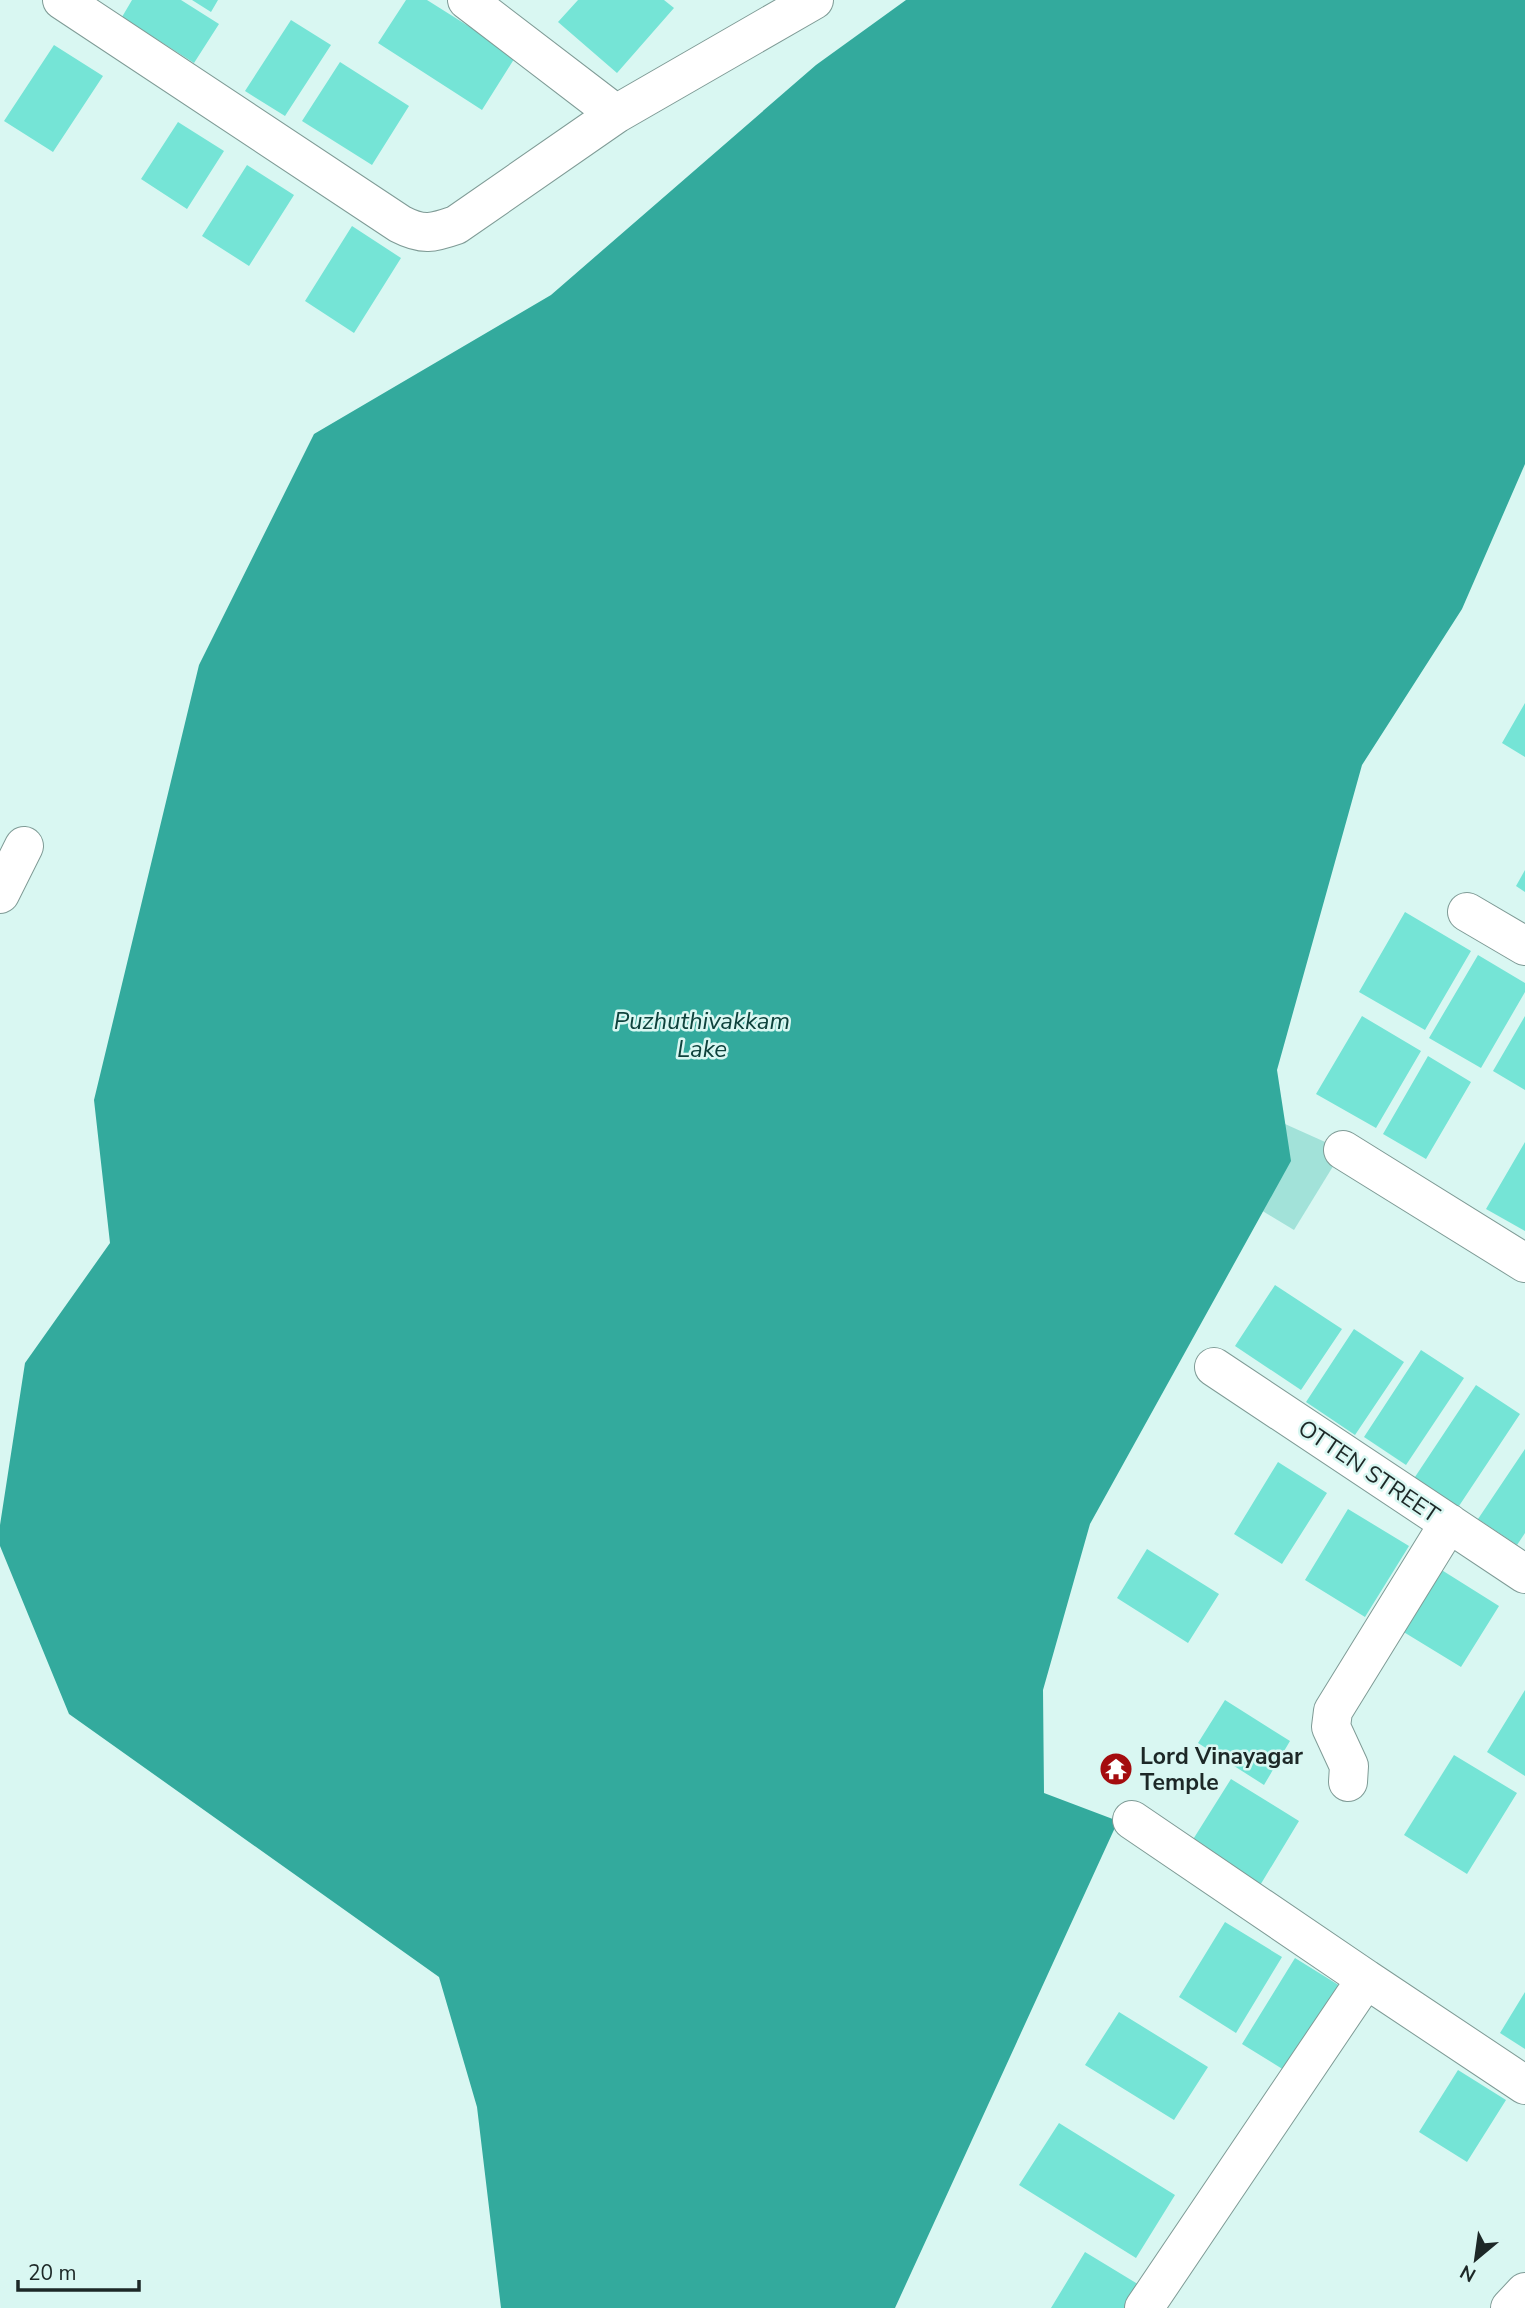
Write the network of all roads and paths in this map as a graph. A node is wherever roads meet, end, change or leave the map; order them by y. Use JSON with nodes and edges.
{"nodes":[{"id":1,"x":467,"y":0,"type":"edge"},
{"id":2,"x":814,"y":0,"type":"edge"},
{"id":3,"x":84,"y":6,"type":"edge"},
{"id":4,"x":616,"y":114,"type":"junction"},
{"id":5,"x":24,"y":846,"type":"dead end"},
{"id":6,"x":0,"y":894,"type":"edge"},
{"id":7,"x":1467,"y":912,"type":"dead end"},
{"id":8,"x":1525,"y":946,"type":"edge"},
{"id":9,"x":1343,"y":1150,"type":"dead end"},
{"id":10,"x":1525,"y":1263,"type":"edge"},
{"id":11,"x":1214,"y":1367,"type":"dead end"},
{"id":12,"x":1449,"y":1523,"type":"junction"},
{"id":13,"x":1525,"y":1574,"type":"edge"},
{"id":14,"x":1348,"y":1782,"type":"dead end"},
{"id":15,"x":1132,"y":1820,"type":"dead end"},
{"id":16,"x":1366,"y":1979,"type":"junction"},
{"id":17,"x":1525,"y":2085,"type":"edge"},
{"id":18,"x":1525,"y":2292,"type":"edge"},
{"id":19,"x":1143,"y":2308,"type":"edge"},
{"id":20,"x":1510,"y":2308,"type":"edge"}],
"edges":[{"from":1,"to":4,"type":"street"},
{"from":2,"to":4,"type":"street"},
{"from":3,"to":4,"type":"street"},
{"from":5,"to":6,"type":"street"},
{"from":7,"to":8,"type":"street"},
{"from":9,"to":10,"type":"street"},
{"from":11,"to":12,"type":"street","name":"OTTEN STREET"},
{"from":12,"to":13,"type":"street","name":"OTTEN STREET"},
{"from":12,"to":14,"type":"street"},
{"from":15,"to":16,"type":"street"},
{"from":16,"to":17,"type":"street"},
{"from":16,"to":19,"type":"street"},
{"from":18,"to":20,"type":"street"}]}
